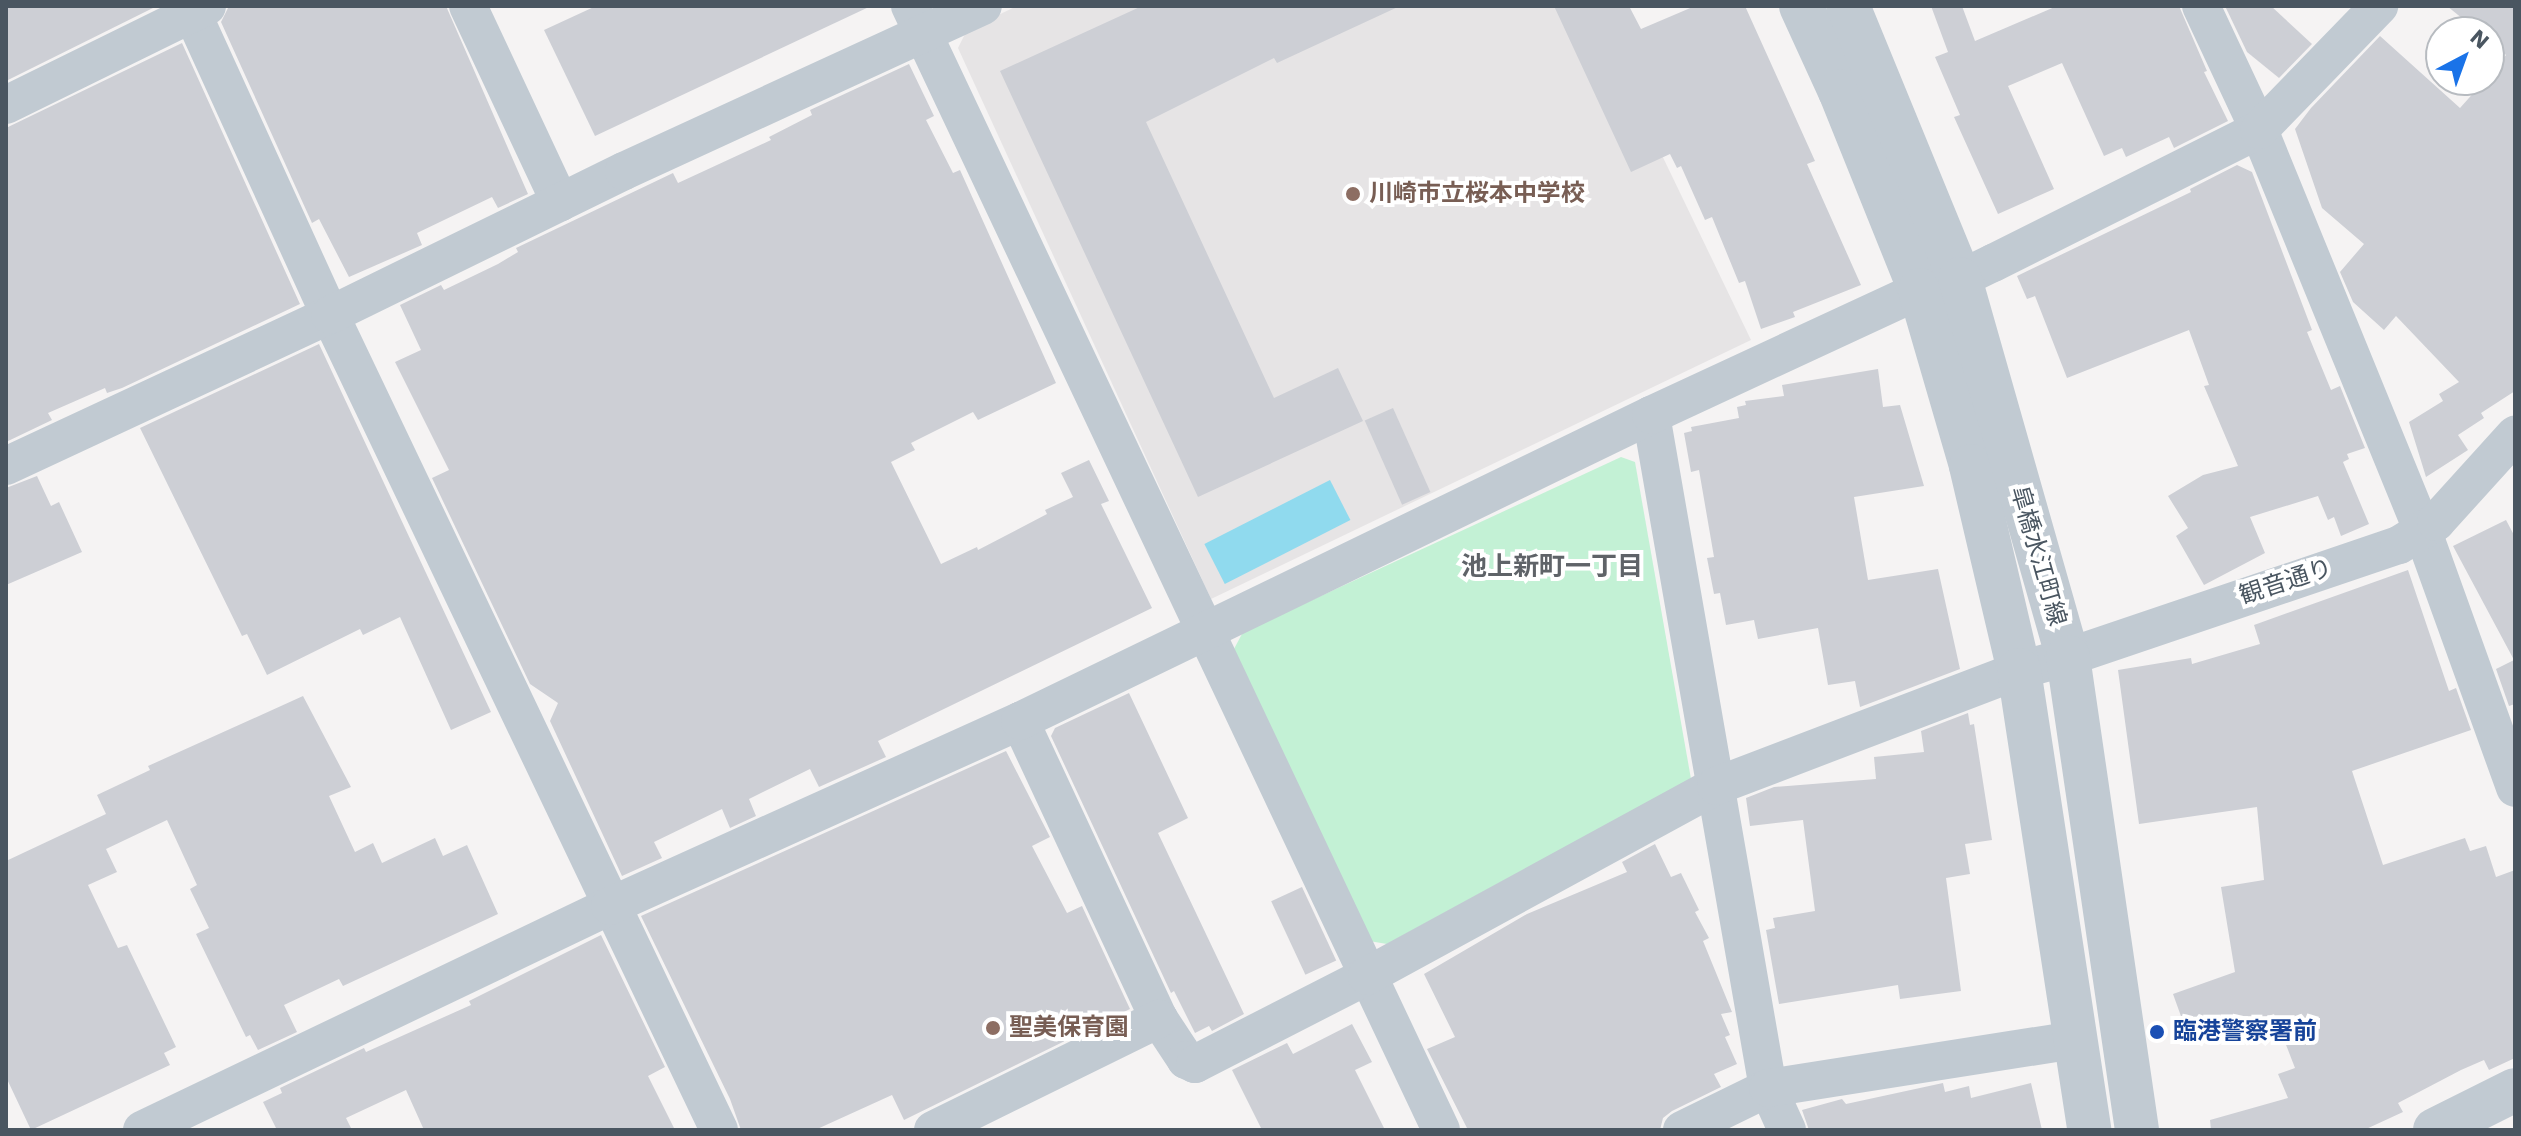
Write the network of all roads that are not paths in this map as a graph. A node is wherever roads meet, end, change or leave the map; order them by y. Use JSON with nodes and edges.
{"nodes":[{"id":1,"x":468,"y":6,"type":"edge"},
{"id":2,"x":983,"y":6,"type":"edge"},
{"id":3,"x":1801,"y":6,"type":"edge"},
{"id":4,"x":1848,"y":6,"type":"edge"},
{"id":5,"x":2201,"y":6,"type":"edge"},
{"id":6,"x":2379,"y":6,"type":"edge"},
{"id":7,"x":196,"y":8,"type":"edge"},
{"id":8,"x":917,"y":20,"type":"edge"},
{"id":9,"x":6,"y":105,"type":"edge"},
{"id":10,"x":2259,"y":130,"type":"junction"},
{"id":11,"x":560,"y":202,"type":"junction"},
{"id":12,"x":1940,"y":285,"type":"junction"},
{"id":13,"x":330,"y":315,"type":"junction"},
{"id":14,"x":1651,"y":415,"type":"junction"},
{"id":15,"x":2515,"y":435,"type":"edge"},
{"id":16,"x":6,"y":466,"type":"edge"},
{"id":17,"x":2423,"y":532,"type":"junction"},
{"id":18,"x":1204,"y":631,"type":"junction"},
{"id":19,"x":2068,"y":657,"type":"junction"},
{"id":20,"x":2019,"y":670,"type":"junction"},
{"id":21,"x":1020,"y":721,"type":"junction"},
{"id":22,"x":1716,"y":786,"type":"junction"},
{"id":23,"x":2515,"y":788,"type":"edge"},
{"id":24,"x":610,"y":906,"type":"junction"},
{"id":25,"x":1367,"y":976,"type":"junction"},
{"id":26,"x":1159,"y":1019,"type":"junction"},
{"id":27,"x":2076,"y":1040,"type":"junction"},
{"id":28,"x":1768,"y":1088,"type":"junction"},
{"id":29,"x":2515,"y":1090,"type":"edge"},
{"id":30,"x":142,"y":1130,"type":"edge"},
{"id":31,"x":719,"y":1130,"type":"edge"},
{"id":32,"x":933,"y":1130,"type":"edge"},
{"id":33,"x":1441,"y":1130,"type":"edge"},
{"id":34,"x":1682,"y":1130,"type":"edge"},
{"id":35,"x":1787,"y":1130,"type":"edge"},
{"id":36,"x":2089,"y":1130,"type":"edge"},
{"id":37,"x":2137,"y":1130,"type":"edge"},
{"id":38,"x":2435,"y":1130,"type":"edge"}],
"edges":[{"from":1,"to":11,"type":"street"},
{"from":2,"to":8,"type":"street"},
{"from":3,"to":12,"type":"street","name":"皐橋水江町線"},
{"from":4,"to":12,"type":"street","name":"皐橋水江町線"},
{"from":5,"to":10,"type":"street"},
{"from":6,"to":10,"type":"street"},
{"from":7,"to":9,"type":"street"},
{"from":7,"to":13,"type":"street"},
{"from":8,"to":11,"type":"street"},
{"from":8,"to":18,"type":"street"},
{"from":10,"to":12,"type":"street"},
{"from":10,"to":17,"type":"street"},
{"from":11,"to":13,"type":"street"},
{"from":12,"to":14,"type":"street"},
{"from":12,"to":19,"type":"street","name":"皐橋水江町線"},
{"from":12,"to":20,"type":"street","name":"皐橋水江町線"},
{"from":13,"to":16,"type":"street"},
{"from":13,"to":24,"type":"street"},
{"from":14,"to":18,"type":"street"},
{"from":14,"to":22,"type":"street"},
{"from":15,"to":17,"type":"street","name":"観音通り"},
{"from":17,"to":19,"type":"street","name":"観音通り"},
{"from":17,"to":23,"type":"street"},
{"from":18,"to":21,"type":"street"},
{"from":18,"to":25,"type":"street"},
{"from":19,"to":20,"type":"street","name":"観音通り"},
{"from":19,"to":37,"type":"street","name":"皐橋水江町線"},
{"from":20,"to":22,"type":"street","name":"観音通り"},
{"from":20,"to":27,"type":"street","name":"皐橋水江町線"},
{"from":21,"to":24,"type":"street"},
{"from":21,"to":26,"type":"street"},
{"from":22,"to":25,"type":"street","name":"観音通り"},
{"from":22,"to":28,"type":"street"},
{"from":24,"to":30,"type":"street"},
{"from":24,"to":31,"type":"street"},
{"from":25,"to":26,"type":"street","name":"観音通り"},
{"from":25,"to":33,"type":"street"},
{"from":26,"to":32,"type":"street"},
{"from":27,"to":28,"type":"street"},
{"from":27,"to":36,"type":"street","name":"皐橋水江町線"},
{"from":28,"to":34,"type":"street"},
{"from":28,"to":35,"type":"street"},
{"from":29,"to":38,"type":"street"}]}
